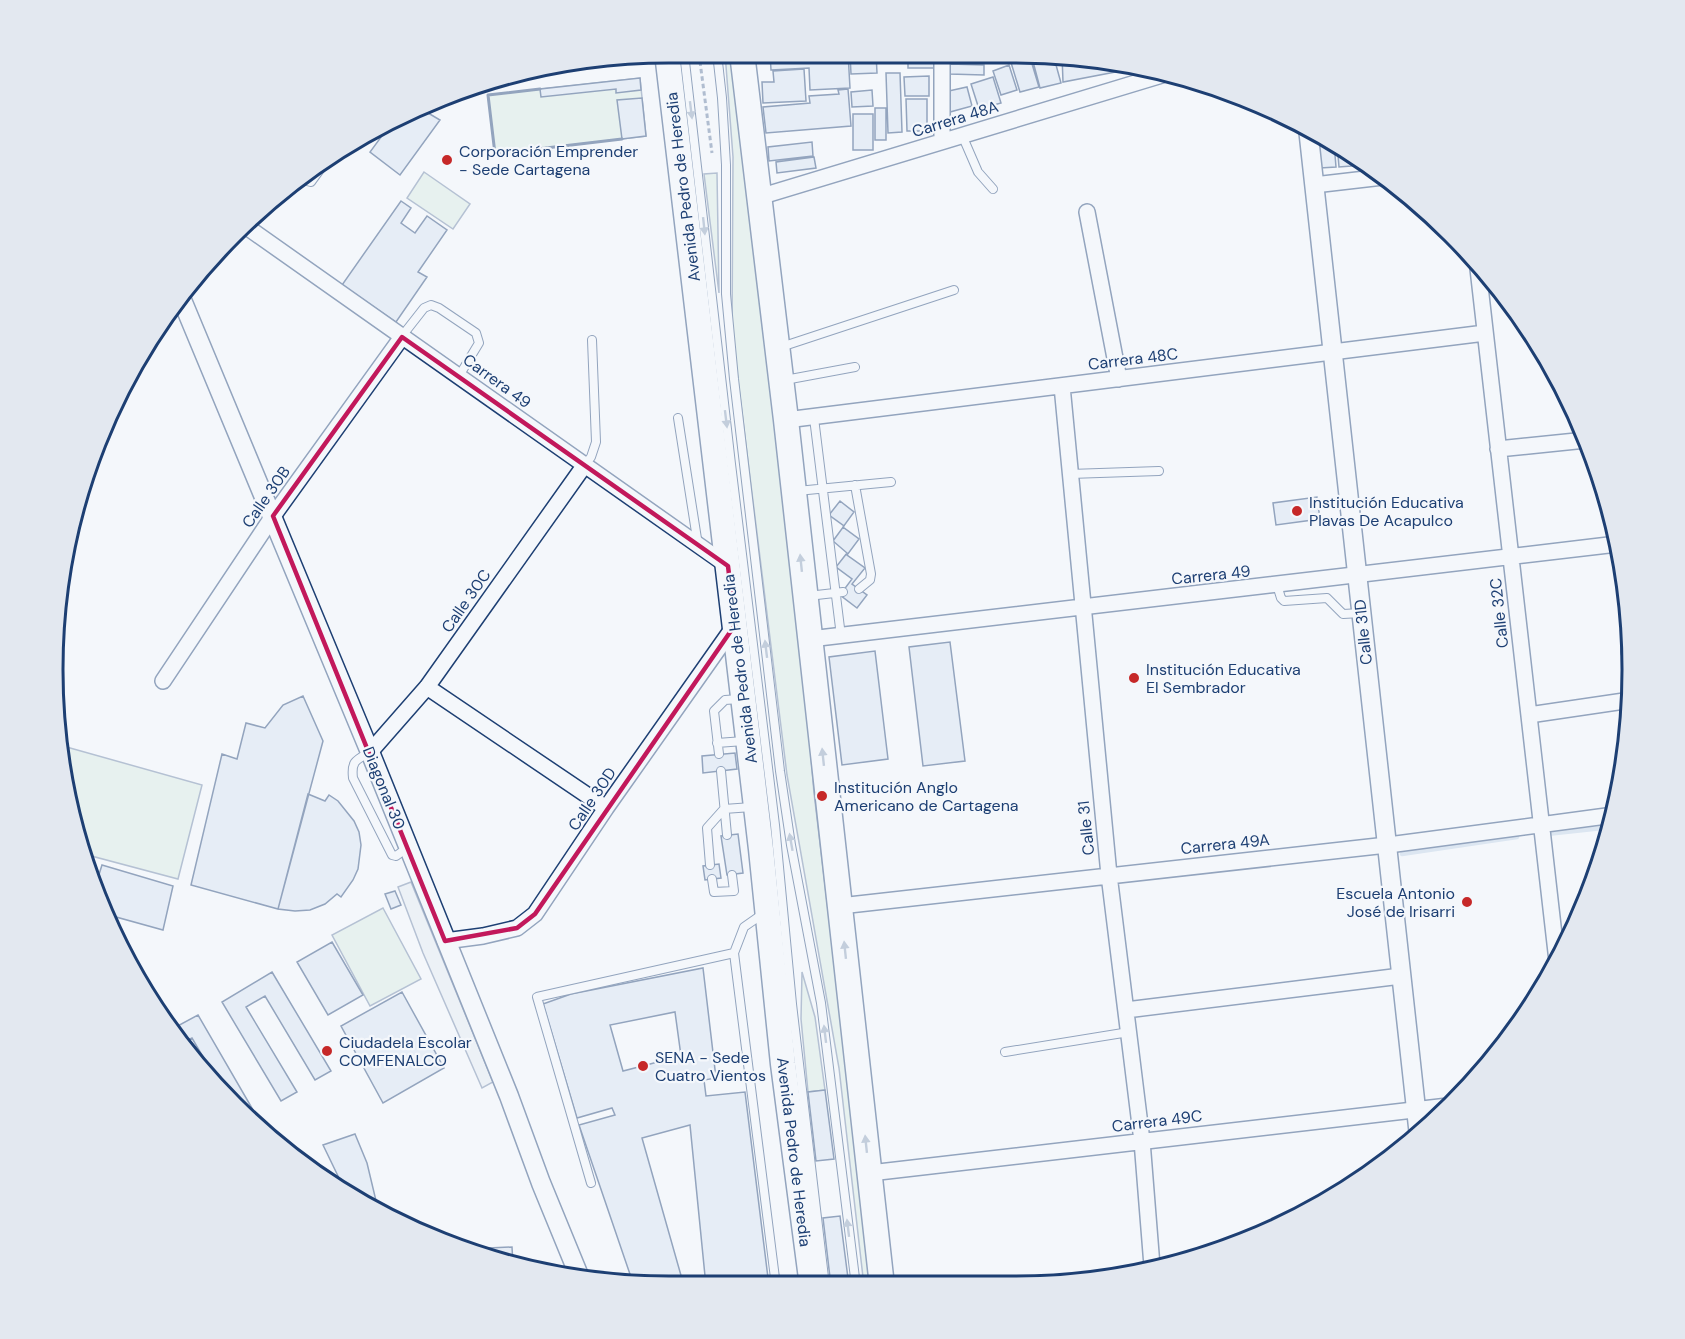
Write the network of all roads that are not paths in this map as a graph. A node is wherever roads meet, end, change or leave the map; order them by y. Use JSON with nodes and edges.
{"nodes":[{"id":1,"x":668,"y":63,"type":"edge"},
{"id":2,"x":685,"y":63,"type":"edge"},
{"id":3,"x":718,"y":63,"type":"edge"},
{"id":4,"x":743,"y":63,"type":"edge"},
{"id":5,"x":942,"y":63,"type":"edge"},
{"id":6,"x":1147,"y":78,"type":"edge"},
{"id":7,"x":962,"y":135,"type":"junction"},
{"id":8,"x":1309,"y":139,"type":"edge"},
{"id":9,"x":942,"y":141,"type":"junction"},
{"id":10,"x":1371,"y":178,"type":"edge"},
{"id":11,"x":1314,"y":185,"type":"junction"},
{"id":12,"x":993,"y":189,"type":"dead end"},
{"id":13,"x":759,"y":197,"type":"junction"},
{"id":14,"x":1087,"y":212,"type":"dead end"},
{"id":15,"x":252,"y":231,"type":"edge"},
{"id":16,"x":1479,"y":279,"type":"edge"},
{"id":17,"x":954,"y":290,"type":"dead end"},
{"id":18,"x":184,"y":305,"type":"edge"},
{"id":19,"x":1485,"y":333,"type":"junction"},
{"id":20,"x":402,"y":337,"type":"junction"},
{"id":21,"x":592,"y":340,"type":"dead end"},
{"id":22,"x":777,"y":348,"type":"junction"},
{"id":23,"x":1333,"y":352,"type":"junction"},
{"id":24,"x":855,"y":367,"type":"dead end"},
{"id":25,"x":459,"y":376,"type":"junction"},
{"id":26,"x":1119,"y":379,"type":"junction"},
{"id":27,"x":781,"y":381,"type":"junction"},
{"id":28,"x":1062,"y":386,"type":"junction"},
{"id":29,"x":678,"y":418,"type":"dead end"},
{"id":30,"x":814,"y":418,"type":"junction"},
{"id":31,"x":786,"y":420,"type":"junction"},
{"id":32,"x":1577,"y":441,"type":"edge"},
{"id":33,"x":1498,"y":449,"type":"junction"},
{"id":34,"x":584,"y":466,"type":"junction"},
{"id":35,"x":1159,"y":471,"type":"dead end"},
{"id":36,"x":1070,"y":474,"type":"junction"},
{"id":37,"x":891,"y":482,"type":"dead end"},
{"id":38,"x":855,"y":485,"type":"junction"},
{"id":39,"x":823,"y":488,"type":"junction"},
{"id":40,"x":794,"y":491,"type":"junction"},
{"id":41,"x":273,"y":516,"type":"junction"},
{"id":42,"x":1609,"y":545,"type":"edge"},
{"id":43,"x":699,"y":547,"type":"junction"},
{"id":44,"x":1511,"y":558,"type":"junction"},
{"id":45,"x":728,"y":566,"type":"junction"},
{"id":46,"x":1357,"y":576,"type":"junction"},
{"id":47,"x":1277,"y":585,"type":"junction"},
{"id":48,"x":859,"y":589,"type":"dead end"},
{"id":49,"x":839,"y":592,"type":"junction"},
{"id":50,"x":805,"y":596,"type":"junction"},
{"id":51,"x":1082,"y":608,"type":"junction"},
{"id":52,"x":1361,"y":614,"type":"junction"},
{"id":53,"x":735,"y":625,"type":"junction"},
{"id":54,"x":841,"y":636,"type":"junction"},
{"id":55,"x":810,"y":639,"type":"junction"},
{"id":56,"x":163,"y":681,"type":"dead end"},
{"id":57,"x":427,"y":687,"type":"junction"},
{"id":58,"x":744,"y":698,"type":"junction"},
{"id":59,"x":1621,"y":701,"type":"edge"},
{"id":60,"x":1529,"y":715,"type":"junction"},
{"id":61,"x":749,"y":741,"type":"junction"},
{"id":62,"x":717,"y":743,"type":"junction"},
{"id":63,"x":370,"y":752,"type":"junction"},
{"id":64,"x":719,"y":754,"type":"dead end"},
{"id":65,"x":721,"y":771,"type":"dead end"},
{"id":66,"x":756,"y":807,"type":"junction"},
{"id":67,"x":606,"y":808,"type":"junction"},
{"id":68,"x":724,"y":809,"type":"junction"},
{"id":69,"x":1603,"y":816,"type":"edge"},
{"id":70,"x":1541,"y":825,"type":"junction"},
{"id":71,"x":727,"y":835,"type":"dead end"},
{"id":72,"x":1387,"y":845,"type":"junction"},
{"id":73,"x":407,"y":848,"type":"junction"},
{"id":74,"x":710,"y":865,"type":"dead end"},
{"id":75,"x":732,"y":874,"type":"dead end"},
{"id":76,"x":1109,"y":875,"type":"junction"},
{"id":77,"x":712,"y":879,"type":"dead end"},
{"id":78,"x":840,"y":906,"type":"junction"},
{"id":79,"x":768,"y":911,"type":"junction"},
{"id":80,"x":445,"y":941,"type":"junction"},
{"id":81,"x":1555,"y":946,"type":"edge"},
{"id":82,"x":734,"y":953,"type":"junction"},
{"id":83,"x":1401,"y":976,"type":"junction"},
{"id":84,"x":1126,"y":1010,"type":"junction"},
{"id":85,"x":1129,"y":1032,"type":"junction"},
{"id":86,"x":1005,"y":1052,"type":"dead end"},
{"id":87,"x":1434,"y":1107,"type":"edge"},
{"id":88,"x":1416,"y":1109,"type":"junction"},
{"id":89,"x":1418,"y":1123,"type":"edge"},
{"id":90,"x":1142,"y":1141,"type":"junction"},
{"id":91,"x":870,"y":1173,"type":"junction"},
{"id":92,"x":591,"y":1183,"type":"dead end"},
{"id":93,"x":1152,"y":1260,"type":"edge"},
{"id":94,"x":576,"y":1269,"type":"edge"},
{"id":95,"x":775,"y":1276,"type":"edge"},
{"id":96,"x":811,"y":1276,"type":"edge"},
{"id":97,"x":824,"y":1276,"type":"edge"},
{"id":98,"x":855,"y":1276,"type":"edge"},
{"id":99,"x":881,"y":1276,"type":"edge"}],
"edges":[{"from":1,"to":45,"type":"highway","name":"Avenida Pedro de Heredia"},
{"from":2,"to":97,"type":"lane","one_way":true},
{"from":98,"to":3,"type":"lane","one_way":true},
{"from":4,"to":13,"type":"highway"},
{"from":5,"to":9,"type":"street"},
{"from":6,"to":7,"type":"street","name":"Carrera 48A"},
{"from":7,"to":9,"type":"street","name":"Carrera 48A"},
{"from":7,"to":12,"type":"lane"},
{"from":8,"to":11,"type":"street","name":"Calle 31D"},
{"from":9,"to":13,"type":"street","name":"Carrera 48A"},
{"from":10,"to":11,"type":"street"},
{"from":11,"to":23,"type":"street","name":"Calle 31D"},
{"from":13,"to":22,"type":"highway"},
{"from":14,"to":26,"type":"street"},
{"from":15,"to":20,"type":"street","name":"Carrera 49"},
{"from":16,"to":19,"type":"street","name":"Calle 32C"},
{"from":17,"to":22,"type":"lane"},
{"from":18,"to":41,"type":"street","name":"Diagonal 30"},
{"from":19,"to":23,"type":"street","name":"Carrera 48C"},
{"from":19,"to":33,"type":"street","name":"Calle 32C"},
{"from":20,"to":25,"type":"street","name":"Carrera 49"},
{"from":20,"to":25,"type":"lane"},
{"from":20,"to":41,"type":"street","name":"Calle 30B"},
{"from":21,"to":34,"type":"lane"},
{"from":22,"to":27,"type":"highway"},
{"from":23,"to":26,"type":"street","name":"Carrera 48C"},
{"from":23,"to":46,"type":"street","name":"Calle 31D"},
{"from":24,"to":27,"type":"lane"},
{"from":25,"to":34,"type":"street","name":"Carrera 49"},
{"from":26,"to":28,"type":"street","name":"Carrera 48C"},
{"from":27,"to":31,"type":"highway"},
{"from":28,"to":30,"type":"street","name":"Carrera 48C"},
{"from":28,"to":36,"type":"street","name":"Calle 31"},
{"from":29,"to":43,"type":"lane"},
{"from":30,"to":31,"type":"street","name":"Carrera 48C"},
{"from":30,"to":39,"type":"lane"},
{"from":31,"to":40,"type":"highway"},
{"from":32,"to":33,"type":"street"},
{"from":33,"to":44,"type":"street","name":"Calle 32C"},
{"from":34,"to":43,"type":"street","name":"Carrera 49"},
{"from":34,"to":57,"type":"street","name":"Calle 30C"},
{"from":35,"to":36,"type":"lane"},
{"from":36,"to":51,"type":"street","name":"Calle 31"},
{"from":37,"to":38,"type":"lane"},
{"from":38,"to":39,"type":"lane"},
{"from":38,"to":48,"type":"lane"},
{"from":39,"to":40,"type":"lane"},
{"from":39,"to":49,"type":"lane"},
{"from":50,"to":40,"type":"highway","one_way":true},
{"from":41,"to":56,"type":"street","name":"Calle 30B"},
{"from":41,"to":63,"type":"street","name":"Diagonal 30"},
{"from":42,"to":44,"type":"street","name":"Carrera 49"},
{"from":43,"to":45,"type":"street","name":"Carrera 49"},
{"from":44,"to":46,"type":"street","name":"Carrera 49"},
{"from":44,"to":60,"type":"street","name":"Calle 32C"},
{"from":45,"to":53,"type":"highway","name":"Avenida Pedro de Heredia"},
{"from":46,"to":47,"type":"street","name":"Carrera 49"},
{"from":46,"to":52,"type":"street","name":"Calle 31D"},
{"from":47,"to":51,"type":"street","name":"Carrera 49"},
{"from":47,"to":52,"type":"lane"},
{"from":49,"to":50,"type":"lane"},
{"from":49,"to":54,"type":"lane"},
{"from":50,"to":55,"type":"highway"},
{"from":51,"to":54,"type":"street","name":"Carrera 49"},
{"from":51,"to":76,"type":"street","name":"Calle 31"},
{"from":52,"to":72,"type":"street","name":"Calle 31D"},
{"from":53,"to":58,"type":"highway","name":"Avenida Pedro de Heredia"},
{"from":53,"to":67,"type":"street","name":"Calle 30D"},
{"from":54,"to":55,"type":"street","name":"Carrera 49"},
{"from":78,"to":55,"type":"highway","one_way":true},
{"from":57,"to":63,"type":"street","name":"Calle 30C"},
{"from":57,"to":67,"type":"street"},
{"from":58,"to":61,"type":"highway","name":"Avenida Pedro de Heredia"},
{"from":58,"to":62,"type":"lane"},
{"from":59,"to":60,"type":"street"},
{"from":60,"to":70,"type":"street","name":"Calle 32C"},
{"from":61,"to":62,"type":"lane"},
{"from":61,"to":66,"type":"highway","name":"Avenida Pedro de Heredia"},
{"from":62,"to":64,"type":"lane"},
{"from":63,"to":73,"type":"street","name":"Diagonal 30"},
{"from":63,"to":73,"type":"lane"},
{"from":65,"to":68,"type":"lane"},
{"from":66,"to":68,"type":"lane"},
{"from":66,"to":79,"type":"highway","name":"Avenida Pedro de Heredia"},
{"from":67,"to":80,"type":"street","name":"Calle 30D"},
{"from":68,"to":71,"type":"lane"},
{"from":68,"to":74,"type":"lane"},
{"from":69,"to":70,"type":"street","name":"Carrera 49A"},
{"from":70,"to":72,"type":"street","name":"Carrera 49A"},
{"from":70,"to":81,"type":"street","name":"Calle 32C"},
{"from":72,"to":76,"type":"street","name":"Carrera 49A"},
{"from":72,"to":83,"type":"street","name":"Calle 31D"},
{"from":73,"to":80,"type":"street","name":"Diagonal 30"},
{"from":75,"to":77,"type":"lane"},
{"from":76,"to":78,"type":"street","name":"Carrera 49A"},
{"from":76,"to":84,"type":"street","name":"Calle 31"},
{"from":91,"to":78,"type":"highway","one_way":true},
{"from":79,"to":82,"type":"lane"},
{"from":79,"to":96,"type":"highway","name":"Avenida Pedro de Heredia"},
{"from":80,"to":94,"type":"street","name":"Diagonal 30"},
{"from":82,"to":92,"type":"lane"},
{"from":82,"to":95,"type":"lane"},
{"from":83,"to":84,"type":"street"},
{"from":83,"to":88,"type":"street","name":"Calle 31D"},
{"from":84,"to":85,"type":"street","name":"Calle 31"},
{"from":85,"to":86,"type":"lane"},
{"from":85,"to":90,"type":"street","name":"Calle 31"},
{"from":87,"to":88,"type":"street","name":"Carrera 49C"},
{"from":88,"to":89,"type":"street","name":"Calle 31D"},
{"from":88,"to":90,"type":"street","name":"Carrera 49C"},
{"from":90,"to":91,"type":"street","name":"Carrera 49C"},
{"from":90,"to":93,"type":"street","name":"Calle 31"},
{"from":91,"to":99,"type":"highway"}]}
